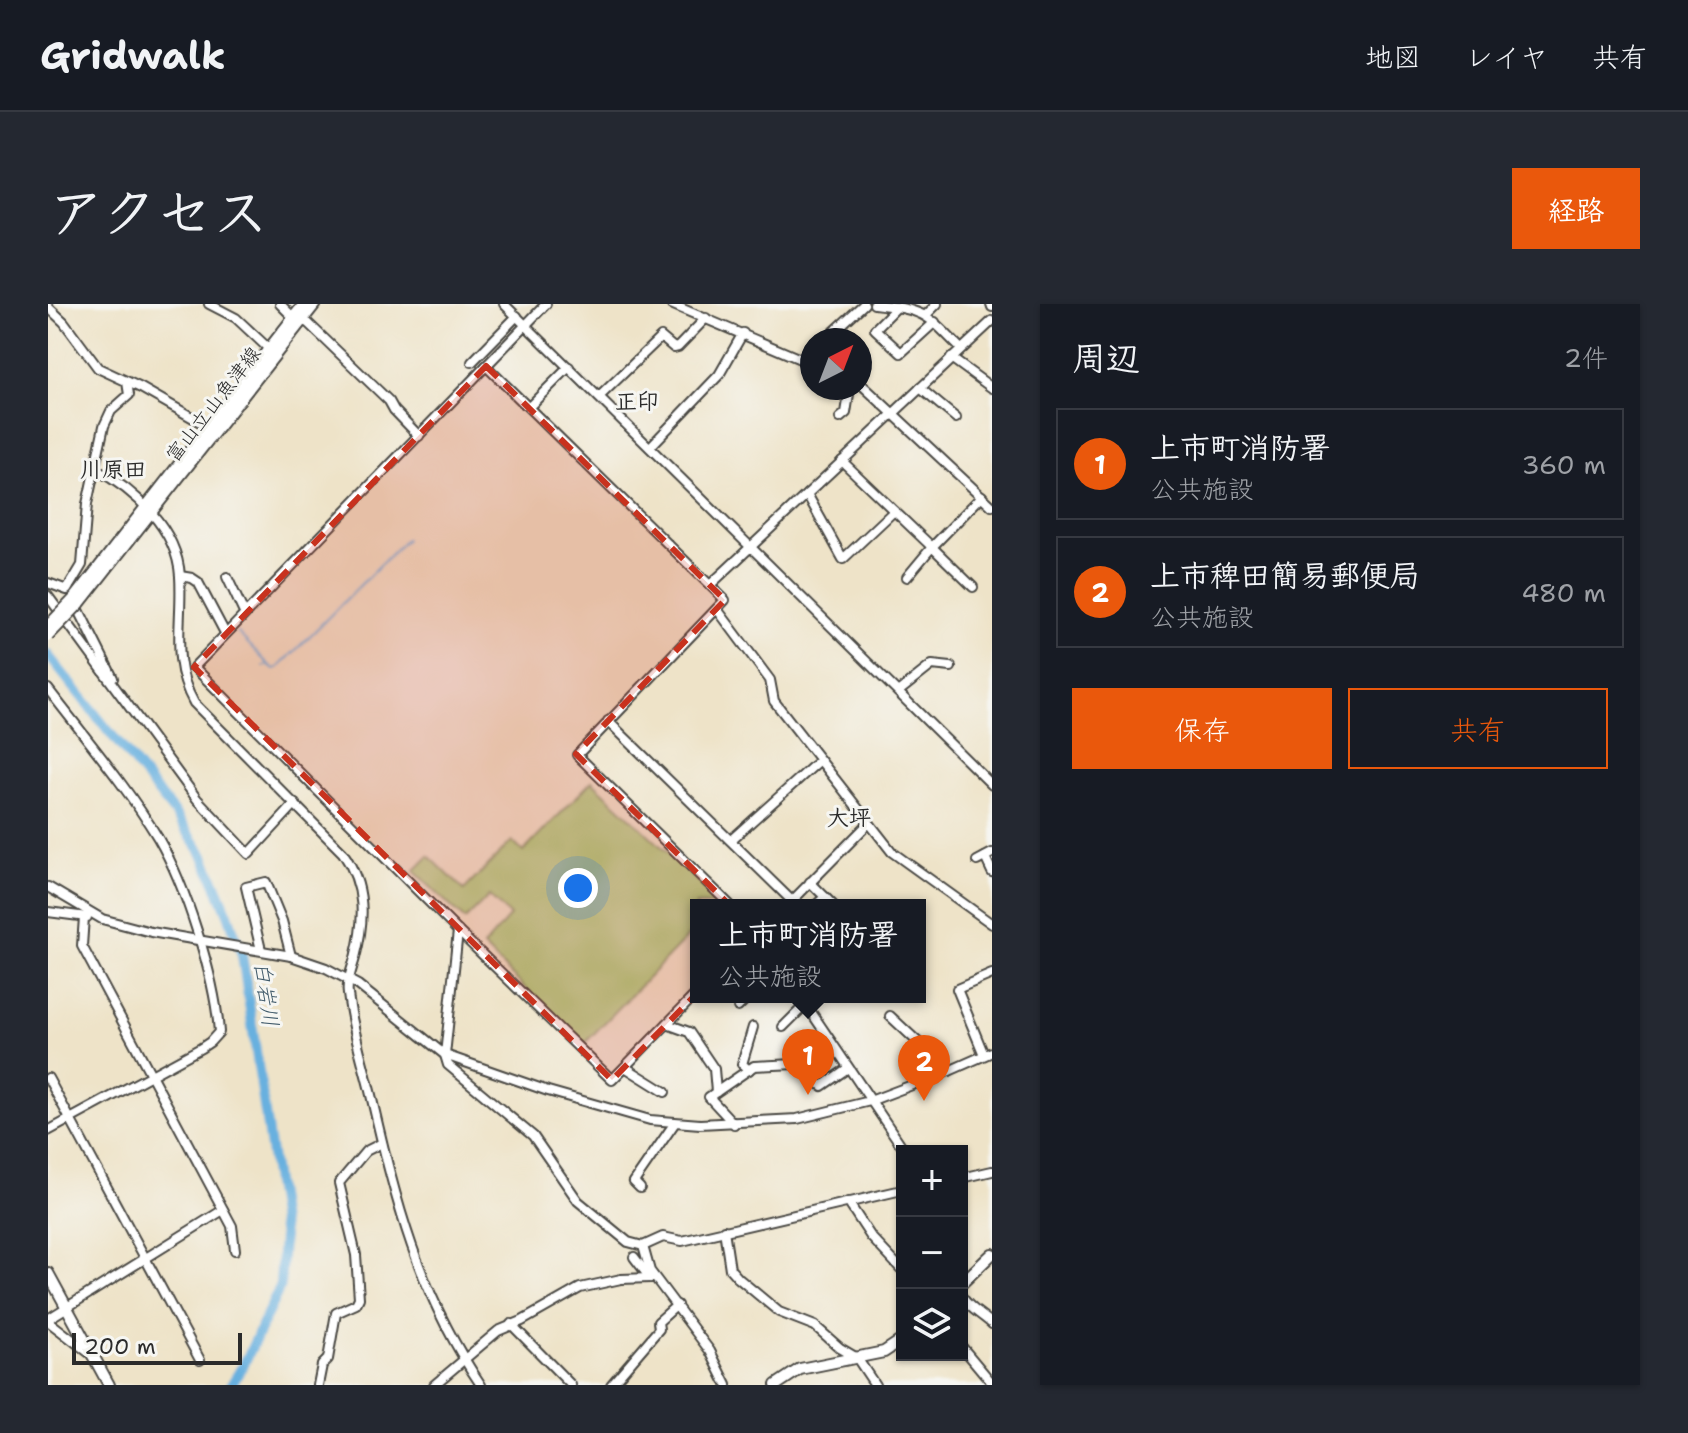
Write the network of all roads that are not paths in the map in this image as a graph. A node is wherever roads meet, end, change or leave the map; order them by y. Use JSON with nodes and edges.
{"nodes":[{"id":1,"x":209,"y":304,"type":"edge"},
{"id":2,"x":280,"y":304,"type":"edge"},
{"id":3,"x":304,"y":304,"type":"edge"},
{"id":4,"x":315,"y":304,"type":"edge"},
{"id":5,"x":504,"y":304,"type":"edge"},
{"id":6,"x":546,"y":304,"type":"edge"},
{"id":7,"x":671,"y":304,"type":"edge"},
{"id":8,"x":864,"y":304,"type":"edge"},
{"id":9,"x":874,"y":304,"type":"edge"},
{"id":10,"x":937,"y":304,"type":"edge"},
{"id":11,"x":684,"y":306,"type":"edge"},
{"id":12,"x":48,"y":307,"type":"edge"},
{"id":13,"x":897,"y":307,"type":"junction"},
{"id":14,"x":926,"y":315,"type":"junction"},
{"id":15,"x":517,"y":316,"type":"junction"},
{"id":16,"x":706,"y":318,"type":"junction"},
{"id":17,"x":298,"y":319,"type":"junction"},
{"id":18,"x":992,"y":321,"type":"edge"},
{"id":19,"x":935,"y":322,"type":"junction"},
{"id":20,"x":525,"y":325,"type":"junction"},
{"id":21,"x":838,"y":328,"type":"edge"},
{"id":22,"x":743,"y":333,"type":"junction"},
{"id":23,"x":269,"y":349,"type":"junction"},
{"id":24,"x":961,"y":349,"type":"junction"},
{"id":25,"x":800,"y":355,"type":"edge"},
{"id":26,"x":951,"y":358,"type":"junction"},
{"id":27,"x":472,"y":362,"type":"dead end"},
{"id":28,"x":486,"y":366,"type":"junction"},
{"id":29,"x":569,"y":367,"type":"junction"},
{"id":30,"x":127,"y":382,"type":"junction"},
{"id":31,"x":920,"y":388,"type":"junction"},
{"id":32,"x":992,"y":388,"type":"edge"},
{"id":33,"x":872,"y":394,"type":"edge"},
{"id":34,"x":599,"y":397,"type":"junction"},
{"id":35,"x":848,"y":400,"type":"edge"},
{"id":36,"x":529,"y":407,"type":"junction"},
{"id":37,"x":893,"y":413,"type":"junction"},
{"id":38,"x":840,"y":418,"type":"dead end"},
{"id":39,"x":956,"y":418,"type":"dead end"},
{"id":40,"x":209,"y":427,"type":"junction"},
{"id":41,"x":419,"y":436,"type":"junction"},
{"id":42,"x":650,"y":447,"type":"junction"},
{"id":43,"x":842,"y":461,"type":"junction"},
{"id":44,"x":95,"y":469,"type":"junction"},
{"id":45,"x":807,"y":494,"type":"junction"},
{"id":46,"x":982,"y":496,"type":"junction"},
{"id":47,"x":992,"y":506,"type":"edge"},
{"id":48,"x":149,"y":510,"type":"junction"},
{"id":49,"x":894,"y":511,"type":"junction"},
{"id":50,"x":751,"y":547,"type":"junction"},
{"id":51,"x":932,"y":547,"type":"junction"},
{"id":52,"x":180,"y":576,"type":"junction"},
{"id":53,"x":227,"y":577,"type":"dead end"},
{"id":54,"x":907,"y":577,"type":"dead end"},
{"id":55,"x":48,"y":583,"type":"edge"},
{"id":56,"x":710,"y":585,"type":"junction"},
{"id":57,"x":973,"y":587,"type":"dead end"},
{"id":58,"x":48,"y":596,"type":"edge"},
{"id":59,"x":74,"y":597,"type":"junction"},
{"id":60,"x":717,"y":609,"type":"junction"},
{"id":61,"x":244,"y":613,"type":"junction"},
{"id":62,"x":63,"y":616,"type":"junction"},
{"id":63,"x":48,"y":626,"type":"edge"},
{"id":64,"x":225,"y":633,"type":"junction"},
{"id":65,"x":48,"y":636,"type":"edge"},
{"id":66,"x":951,"y":667,"type":"dead end"},
{"id":67,"x":113,"y":684,"type":"junction"},
{"id":68,"x":48,"y":689,"type":"edge"},
{"id":69,"x":898,"y":692,"type":"junction"},
{"id":70,"x":48,"y":699,"type":"edge"},
{"id":71,"x":64,"y":710,"type":"junction"},
{"id":72,"x":608,"y":721,"type":"junction"},
{"id":73,"x":820,"y":760,"type":"junction"},
{"id":74,"x":992,"y":785,"type":"edge"},
{"id":75,"x":295,"y":804,"type":"junction"},
{"id":76,"x":869,"y":823,"type":"junction"},
{"id":77,"x":731,"y":840,"type":"junction"},
{"id":78,"x":985,"y":857,"type":"edge"},
{"id":79,"x":992,"y":872,"type":"edge"},
{"id":80,"x":810,"y":882,"type":"junction"},
{"id":81,"x":48,"y":887,"type":"edge"},
{"id":82,"x":825,"y":897,"type":"joint"},
{"id":83,"x":724,"y":899,"type":"edge"},
{"id":84,"x":790,"y":899,"type":"edge"},
{"id":85,"x":794,"y":899,"type":"edge"},
{"id":86,"x":823,"y":899,"type":"edge"},
{"id":87,"x":48,"y":912,"type":"edge"},
{"id":88,"x":84,"y":917,"type":"junction"},
{"id":89,"x":102,"y":919,"type":"junction"},
{"id":90,"x":992,"y":924,"type":"edge"},
{"id":91,"x":458,"y":931,"type":"junction"},
{"id":92,"x":198,"y":939,"type":"junction"},
{"id":93,"x":261,"y":950,"type":"junction"},
{"id":94,"x":291,"y":956,"type":"junction"},
{"id":95,"x":992,"y":974,"type":"edge"},
{"id":96,"x":349,"y":980,"type":"junction"},
{"id":97,"x":690,"y":1000,"type":"edge"},
{"id":98,"x":742,"y":1003,"type":"edge"},
{"id":99,"x":801,"y":1003,"type":"edge"},
{"id":100,"x":804,"y":1003,"type":"edge"},
{"id":101,"x":738,"y":1007,"type":"dead end"},
{"id":102,"x":890,"y":1016,"type":"dead end"},
{"id":103,"x":667,"y":1024,"type":"junction"},
{"id":104,"x":753,"y":1027,"type":"dead end"},
{"id":105,"x":783,"y":1027,"type":"dead end"},
{"id":106,"x":988,"y":1053,"type":"edge"},
{"id":107,"x":445,"y":1055,"type":"junction"},
{"id":108,"x":625,"y":1067,"type":"junction"},
{"id":109,"x":848,"y":1068,"type":"junction"},
{"id":110,"x":749,"y":1070,"type":"junction"},
{"id":111,"x":949,"y":1071,"type":"junction"},
{"id":112,"x":151,"y":1076,"type":"junction"},
{"id":113,"x":48,"y":1078,"type":"edge"},
{"id":114,"x":665,"y":1092,"type":"dead end"},
{"id":115,"x":716,"y":1092,"type":"junction"},
{"id":116,"x":870,"y":1101,"type":"junction"},
{"id":117,"x":70,"y":1119,"type":"junction"},
{"id":118,"x":674,"y":1124,"type":"junction"},
{"id":119,"x":734,"y":1124,"type":"junction"},
{"id":120,"x":48,"y":1131,"type":"edge"},
{"id":121,"x":382,"y":1143,"type":"junction"},
{"id":122,"x":901,"y":1145,"type":"edge"},
{"id":123,"x":992,"y":1171,"type":"edge"},
{"id":124,"x":968,"y":1177,"type":"edge"},
{"id":125,"x":640,"y":1188,"type":"dead end"},
{"id":126,"x":896,"y":1191,"type":"edge"},
{"id":127,"x":848,"y":1202,"type":"junction"},
{"id":128,"x":223,"y":1210,"type":"junction"},
{"id":129,"x":724,"y":1230,"type":"junction"},
{"id":130,"x":643,"y":1246,"type":"junction"},
{"id":131,"x":235,"y":1250,"type":"dead end"},
{"id":132,"x":992,"y":1254,"type":"edge"},
{"id":133,"x":634,"y":1257,"type":"dead end"},
{"id":134,"x":145,"y":1259,"type":"junction"},
{"id":135,"x":896,"y":1264,"type":"edge"},
{"id":136,"x":48,"y":1273,"type":"edge"},
{"id":137,"x":968,"y":1277,"type":"edge"},
{"id":138,"x":677,"y":1305,"type":"junction"},
{"id":139,"x":968,"y":1305,"type":"edge"},
{"id":140,"x":67,"y":1307,"type":"junction"},
{"id":141,"x":48,"y":1320,"type":"edge"},
{"id":142,"x":511,"y":1324,"type":"junction"},
{"id":143,"x":992,"y":1324,"type":"edge"},
{"id":144,"x":896,"y":1345,"type":"edge"},
{"id":145,"x":968,"y":1354,"type":"edge"},
{"id":146,"x":93,"y":1356,"type":"junction"},
{"id":147,"x":857,"y":1358,"type":"junction"},
{"id":148,"x":200,"y":1360,"type":"dead end"},
{"id":149,"x":465,"y":1360,"type":"junction"},
{"id":150,"x":992,"y":1383,"type":"edge"},
{"id":151,"x":109,"y":1385,"type":"edge"},
{"id":152,"x":318,"y":1385,"type":"edge"},
{"id":153,"x":434,"y":1385,"type":"edge"},
{"id":154,"x":481,"y":1385,"type":"edge"},
{"id":155,"x":571,"y":1385,"type":"edge"},
{"id":156,"x":611,"y":1385,"type":"edge"},
{"id":157,"x":727,"y":1385,"type":"edge"},
{"id":158,"x":776,"y":1385,"type":"edge"},
{"id":159,"x":875,"y":1385,"type":"edge"}],
"edges":[{"from":1,"to":23,"type":"street"},
{"from":2,"to":17,"type":"street"},
{"from":3,"to":17,"type":"main road","name":"富山立山魚津線"},
{"from":4,"to":17,"type":"main road","name":"富山立山魚津線"},
{"from":5,"to":15,"type":"street"},
{"from":6,"to":20,"type":"street"},
{"from":7,"to":11,"type":"street"},
{"from":8,"to":21,"type":"street"},
{"from":9,"to":13,"type":"street"},
{"from":10,"to":14,"type":"street"},
{"from":11,"to":16,"type":"street"},
{"from":12,"to":30,"type":"street"},
{"from":13,"to":14,"type":"street"},
{"from":13,"to":19,"type":"street"},
{"from":14,"to":19,"type":"street"},
{"from":15,"to":20,"type":"street"},
{"from":15,"to":27,"type":"street"},
{"from":16,"to":22,"type":"street"},
{"from":16,"to":34,"type":"street"},
{"from":17,"to":23,"type":"main road","name":"富山立山魚津線"},
{"from":17,"to":41,"type":"street"},
{"from":17,"to":48,"type":"main road","name":"富山立山魚津線"},
{"from":18,"to":24,"type":"street"},
{"from":19,"to":24,"type":"street"},
{"from":20,"to":28,"type":"street"},
{"from":20,"to":29,"type":"street"},
{"from":22,"to":25,"type":"street"},
{"from":22,"to":42,"type":"street"},
{"from":23,"to":40,"type":"main road","name":"富山立山魚津線"},
{"from":24,"to":26,"type":"street"},
{"from":26,"to":31,"type":"street"},
{"from":26,"to":32,"type":"street"},
{"from":28,"to":36,"type":"street"},
{"from":28,"to":41,"type":"street"},
{"from":29,"to":34,"type":"street"},
{"from":29,"to":36,"type":"street"},
{"from":30,"to":40,"type":"street"},
{"from":30,"to":44,"type":"street"},
{"from":31,"to":37,"type":"street"},
{"from":31,"to":39,"type":"street"},
{"from":33,"to":37,"type":"street"},
{"from":34,"to":42,"type":"street"},
{"from":35,"to":38,"type":"street"},
{"from":36,"to":56,"type":"street"},
{"from":37,"to":43,"type":"street"},
{"from":37,"to":46,"type":"street"},
{"from":40,"to":48,"type":"main road","name":"富山立山魚津線"},
{"from":41,"to":61,"type":"street"},
{"from":42,"to":50,"type":"street"},
{"from":43,"to":45,"type":"street"},
{"from":43,"to":49,"type":"street"},
{"from":44,"to":48,"type":"street"},
{"from":44,"to":59,"type":"street"},
{"from":45,"to":49,"type":"street"},
{"from":45,"to":50,"type":"street"},
{"from":46,"to":47,"type":"street"},
{"from":46,"to":51,"type":"street"},
{"from":48,"to":52,"type":"street"},
{"from":48,"to":59,"type":"main road","name":"富山立山魚津線"},
{"from":49,"to":51,"type":"street"},
{"from":50,"to":56,"type":"street"},
{"from":50,"to":69,"type":"street"},
{"from":51,"to":54,"type":"street"},
{"from":51,"to":57,"type":"street"},
{"from":52,"to":64,"type":"street"},
{"from":52,"to":75,"type":"street"},
{"from":53,"to":61,"type":"street"},
{"from":55,"to":59,"type":"street"},
{"from":56,"to":60,"type":"street"},
{"from":58,"to":62,"type":"street"},
{"from":59,"to":62,"type":"main road","name":"富山立山魚津線","bridge":true},
{"from":59,"to":67,"type":"street"},
{"from":60,"to":72,"type":"street"},
{"from":60,"to":73,"type":"street"},
{"from":61,"to":64,"type":"street"},
{"from":62,"to":63,"type":"main road","name":"富山立山魚津線","bridge":true},
{"from":62,"to":65,"type":"main road","name":"富山立山魚津線","bridge":true},
{"from":62,"to":67,"type":"street"},
{"from":64,"to":91,"type":"street"},
{"from":66,"to":69,"type":"street"},
{"from":67,"to":75,"type":"street"},
{"from":68,"to":71,"type":"street"},
{"from":69,"to":74,"type":"street"},
{"from":70,"to":71,"type":"street"},
{"from":71,"to":92,"type":"street"},
{"from":72,"to":77,"type":"street"},
{"from":72,"to":83,"type":"street"},
{"from":73,"to":76,"type":"street"},
{"from":73,"to":77,"type":"street"},
{"from":75,"to":96,"type":"street"},
{"from":76,"to":80,"type":"street"},
{"from":76,"to":90,"type":"street"},
{"from":77,"to":84,"type":"street"},
{"from":78,"to":79,"type":"street"},
{"from":80,"to":82,"type":"street"},
{"from":80,"to":85,"type":"street"},
{"from":81,"to":89,"type":"street"},
{"from":82,"to":86,"type":"street"},
{"from":87,"to":88,"type":"street"},
{"from":88,"to":89,"type":"street"},
{"from":88,"to":112,"type":"street"},
{"from":89,"to":92,"type":"street"},
{"from":91,"to":107,"type":"street"},
{"from":91,"to":108,"type":"street"},
{"from":92,"to":93,"type":"street"},
{"from":92,"to":112,"type":"street"},
{"from":93,"to":94,"type":"street"},
{"from":93,"to":94,"type":"street"},
{"from":94,"to":96,"type":"street"},
{"from":95,"to":106,"type":"street"},
{"from":96,"to":107,"type":"street"},
{"from":96,"to":121,"type":"street"},
{"from":97,"to":103,"type":"street"},
{"from":98,"to":101,"type":"street"},
{"from":99,"to":105,"type":"street"},
{"from":100,"to":109,"type":"street"},
{"from":102,"to":111,"type":"street"},
{"from":103,"to":108,"type":"street"},
{"from":103,"to":115,"type":"street"},
{"from":104,"to":110,"type":"street"},
{"from":106,"to":111,"type":"street"},
{"from":107,"to":118,"type":"street"},
{"from":107,"to":130,"type":"street"},
{"from":108,"to":114,"type":"street"},
{"from":109,"to":110,"type":"street"},
{"from":109,"to":116,"type":"street"},
{"from":110,"to":115,"type":"street"},
{"from":111,"to":116,"type":"street"},
{"from":112,"to":117,"type":"street"},
{"from":112,"to":128,"type":"street"},
{"from":113,"to":117,"type":"street"},
{"from":115,"to":119,"type":"street"},
{"from":116,"to":119,"type":"street"},
{"from":116,"to":122,"type":"street"},
{"from":117,"to":120,"type":"street"},
{"from":117,"to":134,"type":"street"},
{"from":118,"to":119,"type":"street"},
{"from":118,"to":125,"type":"street"},
{"from":121,"to":149,"type":"street"},
{"from":121,"to":152,"type":"street"},
{"from":123,"to":124,"type":"street"},
{"from":126,"to":127,"type":"street"},
{"from":127,"to":129,"type":"street"},
{"from":127,"to":135,"type":"street"},
{"from":128,"to":131,"type":"street"},
{"from":128,"to":134,"type":"street"},
{"from":129,"to":130,"type":"street"},
{"from":129,"to":147,"type":"street"},
{"from":130,"to":138,"type":"street"},
{"from":132,"to":137,"type":"main road"},
{"from":133,"to":142,"type":"street"},
{"from":134,"to":140,"type":"street"},
{"from":134,"to":148,"type":"street"},
{"from":136,"to":140,"type":"main road"},
{"from":138,"to":156,"type":"street"},
{"from":138,"to":157,"type":"street"},
{"from":139,"to":143,"type":"street"},
{"from":140,"to":141,"type":"street"},
{"from":140,"to":146,"type":"main road"},
{"from":141,"to":146,"type":"street"},
{"from":142,"to":149,"type":"street"},
{"from":142,"to":155,"type":"street"},
{"from":144,"to":147,"type":"main road"},
{"from":145,"to":150,"type":"street"},
{"from":146,"to":151,"type":"main road"},
{"from":147,"to":158,"type":"main road"},
{"from":147,"to":159,"type":"street"},
{"from":149,"to":153,"type":"street"},
{"from":149,"to":154,"type":"street"}]}
